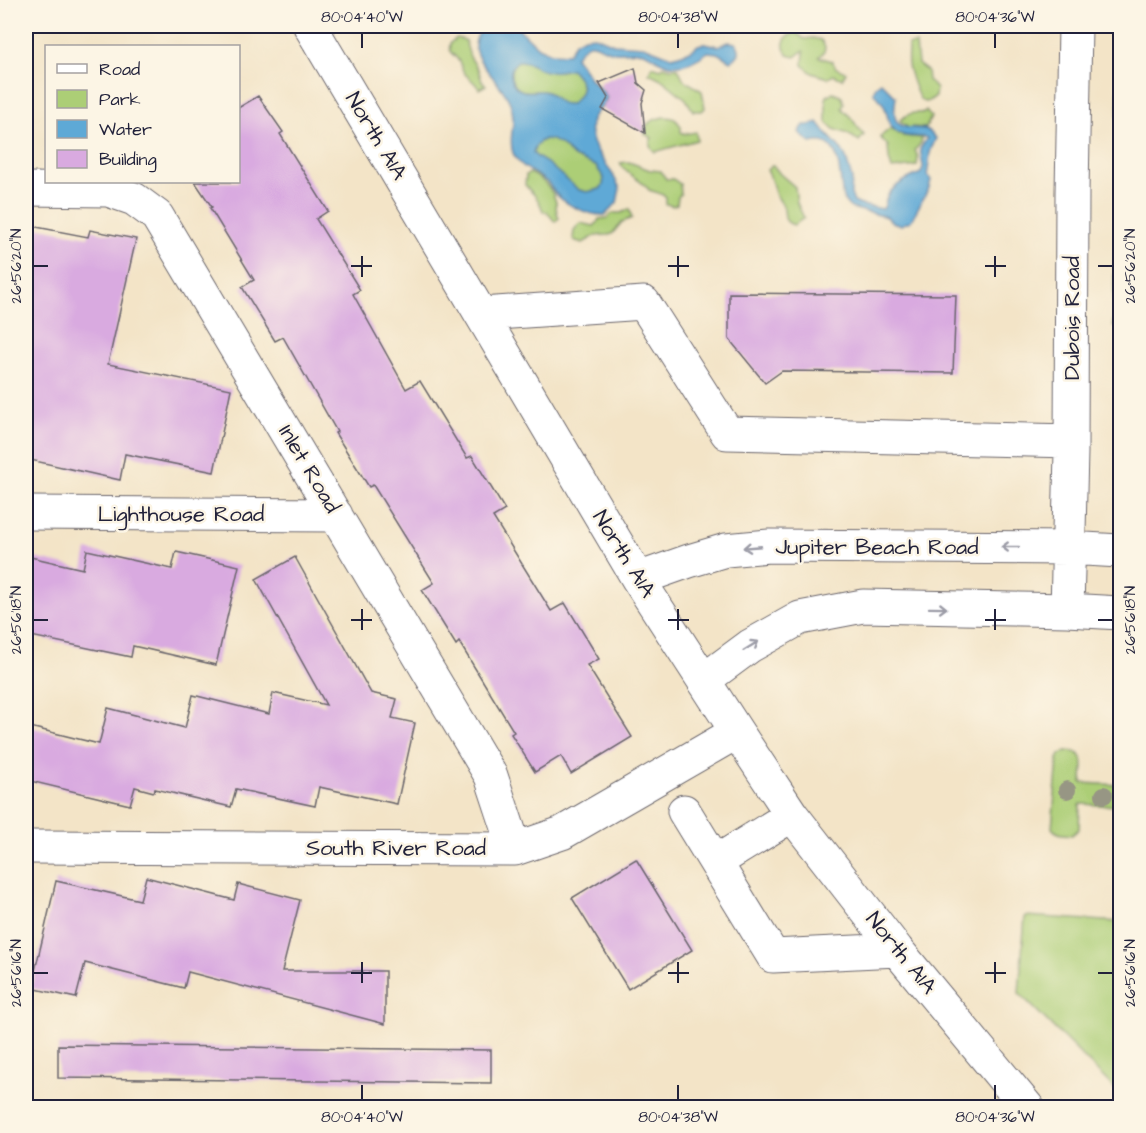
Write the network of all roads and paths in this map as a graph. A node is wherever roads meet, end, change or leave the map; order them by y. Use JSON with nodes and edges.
{"nodes":[{"id":1,"x":310,"y":26,"type":"edge"},
{"id":2,"x":1075,"y":26,"type":"edge"},
{"id":3,"x":26,"y":189,"type":"edge"},
{"id":4,"x":482,"y":314,"type":"junction"},
{"id":5,"x":1071,"y":441,"type":"junction"},
{"id":6,"x":26,"y":513,"type":"edge"},
{"id":7,"x":336,"y":515,"type":"junction"},
{"id":8,"x":1068,"y":548,"type":"junction"},
{"id":9,"x":1120,"y":551,"type":"edge"},
{"id":10,"x":638,"y":579,"type":"junction"},
{"id":11,"x":1067,"y":610,"type":"junction"},
{"id":12,"x":1120,"y":613,"type":"edge"},
{"id":13,"x":704,"y":680,"type":"junction"},
{"id":14,"x":737,"y":732,"type":"junction"},
{"id":15,"x":684,"y":811,"type":"dead end"},
{"id":16,"x":792,"y":815,"type":"junction"},
{"id":17,"x":26,"y":847,"type":"edge"},
{"id":18,"x":515,"y":849,"type":"junction"},
{"id":19,"x":716,"y":862,"type":"junction"},
{"id":20,"x":897,"y":950,"type":"junction"},
{"id":21,"x":1028,"y":1107,"type":"edge"}],
"edges":[{"from":1,"to":4,"type":"street","name":"North A1A"},
{"from":2,"to":5,"type":"street","name":"Dubois Road"},
{"from":3,"to":7,"type":"street","name":"Inlet Road"},
{"from":4,"to":5,"type":"street"},
{"from":4,"to":10,"type":"street","name":"North A1A"},
{"from":5,"to":8,"type":"street","name":"Dubois Road"},
{"from":6,"to":7,"type":"street","name":"Lighthouse Road"},
{"from":7,"to":18,"type":"street","name":"Inlet Road"},
{"from":8,"to":9,"type":"street","name":"Jupiter Beach Road"},
{"from":8,"to":10,"type":"street","name":"Jupiter Beach Road","one_way":true},
{"from":8,"to":11,"type":"street","name":"Dubois Road"},
{"from":10,"to":13,"type":"street","name":"North A1A"},
{"from":11,"to":12,"type":"street"},
{"from":13,"to":11,"type":"street","one_way":true},
{"from":13,"to":14,"type":"street","name":"North A1A"},
{"from":14,"to":16,"type":"street","name":"North A1A"},
{"from":14,"to":18,"type":"street","name":"South River Road"},
{"from":15,"to":19,"type":"street"},
{"from":16,"to":19,"type":"street"},
{"from":16,"to":20,"type":"street","name":"North A1A"},
{"from":17,"to":18,"type":"street","name":"South River Road"},
{"from":19,"to":20,"type":"street"},
{"from":20,"to":21,"type":"street","name":"North A1A"}]}
